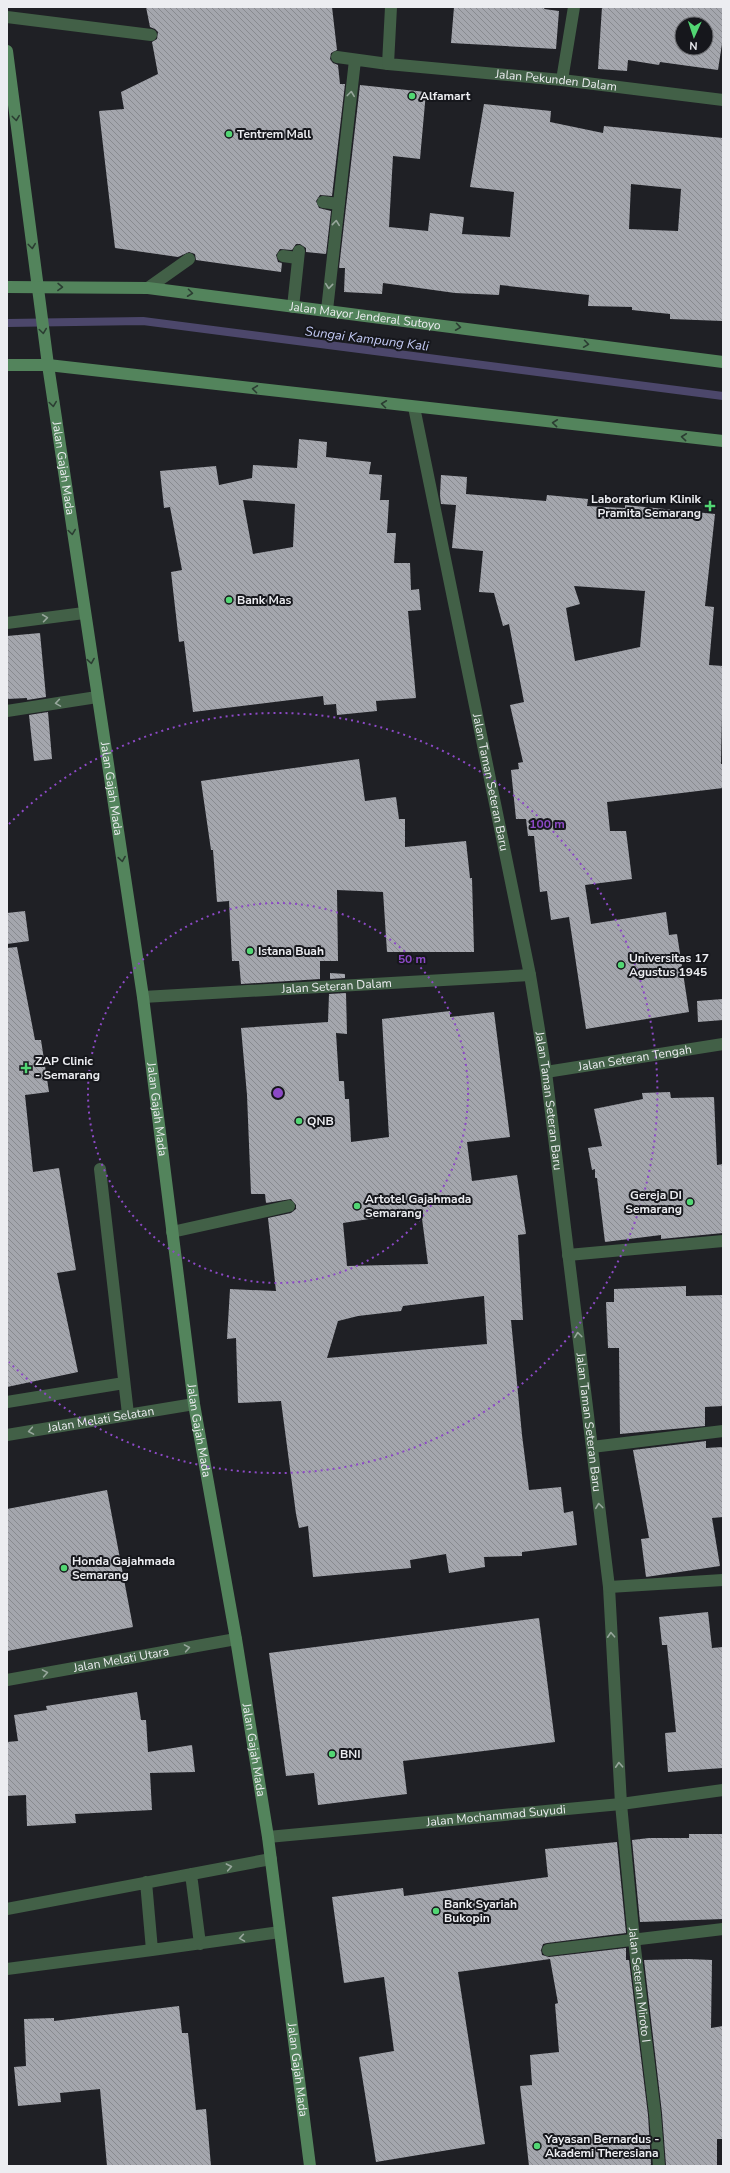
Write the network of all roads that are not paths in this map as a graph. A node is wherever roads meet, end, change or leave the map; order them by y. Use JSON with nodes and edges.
{"nodes":[{"id":1,"x":391,"y":7,"type":"edge"},
{"id":2,"x":574,"y":7,"type":"edge"},
{"id":3,"x":7,"y":17,"type":"edge"},
{"id":4,"x":151,"y":35,"type":"dead end"},
{"id":5,"x":7,"y":51,"type":"edge"},
{"id":6,"x":337,"y":57,"type":"dead end"},
{"id":7,"x":355,"y":60,"type":"junction"},
{"id":8,"x":388,"y":64,"type":"junction"},
{"id":9,"x":562,"y":80,"type":"junction"},
{"id":10,"x":723,"y":100,"type":"edge"},
{"id":11,"x":323,"y":202,"type":"dead end"},
{"id":12,"x":338,"y":204,"type":"junction"},
{"id":13,"x":283,"y":256,"type":"dead end"},
{"id":14,"x":189,"y":259,"type":"dead end"},
{"id":15,"x":37,"y":286,"type":"junction"},
{"id":16,"x":7,"y":287,"type":"edge"},
{"id":17,"x":148,"y":288,"type":"junction"},
{"id":18,"x":293,"y":306,"type":"junction"},
{"id":19,"x":327,"y":310,"type":"junction"},
{"id":20,"x":723,"y":362,"type":"edge"},
{"id":21,"x":48,"y":363,"type":"junction"},
{"id":22,"x":7,"y":365,"type":"edge"},
{"id":23,"x":414,"y":407,"type":"junction"},
{"id":24,"x":723,"y":441,"type":"edge"},
{"id":25,"x":84,"y":612,"type":"junction"},
{"id":26,"x":7,"y":623,"type":"edge"},
{"id":27,"x":97,"y":697,"type":"junction"},
{"id":28,"x":7,"y":711,"type":"edge"},
{"id":29,"x":530,"y":975,"type":"junction"},
{"id":30,"x":143,"y":997,"type":"junction"},
{"id":31,"x":723,"y":1044,"type":"edge"},
{"id":32,"x":546,"y":1072,"type":"junction"},
{"id":33,"x":100,"y":1169,"type":"dead end"},
{"id":34,"x":289,"y":1206,"type":"dead end"},
{"id":35,"x":172,"y":1232,"type":"junction"},
{"id":36,"x":723,"y":1241,"type":"edge"},
{"id":37,"x":568,"y":1256,"type":"junction"},
{"id":38,"x":124,"y":1383,"type":"junction"},
{"id":39,"x":7,"y":1402,"type":"edge"},
{"id":40,"x":194,"y":1404,"type":"junction"},
{"id":41,"x":128,"y":1414,"type":"junction"},
{"id":42,"x":723,"y":1431,"type":"edge"},
{"id":43,"x":7,"y":1435,"type":"edge"},
{"id":44,"x":592,"y":1447,"type":"junction"},
{"id":45,"x":723,"y":1580,"type":"edge"},
{"id":46,"x":609,"y":1587,"type":"junction"},
{"id":47,"x":236,"y":1639,"type":"junction"},
{"id":48,"x":7,"y":1680,"type":"edge"},
{"id":49,"x":723,"y":1790,"type":"edge"},
{"id":50,"x":621,"y":1804,"type":"junction"},
{"id":51,"x":268,"y":1837,"type":"junction"},
{"id":52,"x":271,"y":1859,"type":"junction"},
{"id":53,"x":191,"y":1874,"type":"junction"},
{"id":54,"x":146,"y":1882,"type":"junction"},
{"id":55,"x":7,"y":1909,"type":"edge"},
{"id":56,"x":723,"y":1930,"type":"edge"},
{"id":57,"x":280,"y":1932,"type":"junction"},
{"id":58,"x":634,"y":1940,"type":"junction"},
{"id":59,"x":200,"y":1944,"type":"junction"},
{"id":60,"x":152,"y":1950,"type":"junction"},
{"id":61,"x":548,"y":1950,"type":"dead end"},
{"id":62,"x":7,"y":1969,"type":"edge"},
{"id":63,"x":310,"y":2166,"type":"edge"},
{"id":64,"x":659,"y":2166,"type":"edge"}],
"edges":[{"from":1,"to":8,"type":"street"},
{"from":2,"to":9,"type":"street"},
{"from":3,"to":4,"type":"street"},
{"from":5,"to":15,"type":"main road","name":"Jalan Gajah Mada","one_way":true},
{"from":6,"to":7,"type":"street","name":"Jalan Pekunden Dalam"},
{"from":7,"to":8,"type":"street","name":"Jalan Pekunden Dalam"},
{"from":12,"to":7,"type":"street","one_way":true},
{"from":8,"to":9,"type":"street","name":"Jalan Pekunden Dalam"},
{"from":9,"to":10,"type":"street","name":"Jalan Pekunden Dalam"},
{"from":11,"to":12,"type":"street"},
{"from":12,"to":19,"type":"street"},
{"from":13,"to":18,"type":"street"},
{"from":14,"to":17,"type":"street"},
{"from":15,"to":16,"type":"main road","name":"Jalan Mayor Jenderal Sutoyo"},
{"from":15,"to":17,"type":"main road","name":"Jalan Mayor Jenderal Sutoyo","one_way":true},
{"from":15,"to":21,"type":"main road","name":"Jalan Gajah Mada","one_way":true},
{"from":17,"to":18,"type":"main road","name":"Jalan Mayor Jenderal Sutoyo","one_way":true},
{"from":18,"to":19,"type":"main road","name":"Jalan Mayor Jenderal Sutoyo"},
{"from":19,"to":20,"type":"main road","name":"Jalan Mayor Jenderal Sutoyo","one_way":true},
{"from":21,"to":22,"type":"main road"},
{"from":23,"to":21,"type":"main road","one_way":true},
{"from":21,"to":25,"type":"main road","name":"Jalan Gajah Mada","one_way":true},
{"from":24,"to":23,"type":"main road","one_way":true},
{"from":23,"to":29,"type":"street","name":"Jalan Taman Seteran Baru"},
{"from":26,"to":25,"type":"street","one_way":true},
{"from":25,"to":27,"type":"main road","name":"Jalan Gajah Mada","one_way":true},
{"from":27,"to":28,"type":"street","one_way":true},
{"from":27,"to":30,"type":"main road","name":"Jalan Gajah Mada","one_way":true},
{"from":29,"to":30,"type":"street","name":"Jalan Seteran Dalam"},
{"from":29,"to":32,"type":"street","name":"Jalan Taman Seteran Baru"},
{"from":30,"to":35,"type":"main road","name":"Jalan Gajah Mada"},
{"from":31,"to":32,"type":"street","name":"Jalan Seteran Tengah"},
{"from":32,"to":37,"type":"street","name":"Jalan Taman Seteran Baru"},
{"from":33,"to":38,"type":"street"},
{"from":34,"to":35,"type":"street"},
{"from":35,"to":40,"type":"main road","name":"Jalan Gajah Mada"},
{"from":36,"to":37,"type":"street"},
{"from":44,"to":37,"type":"street","name":"Jalan Taman Seteran Baru","one_way":true},
{"from":38,"to":39,"type":"street"},
{"from":38,"to":41,"type":"street"},
{"from":40,"to":41,"type":"street","name":"Jalan Melati Selatan"},
{"from":40,"to":47,"type":"main road","name":"Jalan Gajah Mada"},
{"from":41,"to":43,"type":"street","name":"Jalan Melati Selatan","one_way":true},
{"from":42,"to":44,"type":"street"},
{"from":46,"to":44,"type":"street","name":"Jalan Taman Seteran Baru","one_way":true},
{"from":45,"to":46,"type":"street"},
{"from":50,"to":46,"type":"street","name":"Jalan Taman Seteran Baru","one_way":true},
{"from":48,"to":47,"type":"street","name":"Jalan Melati Utara","one_way":true},
{"from":47,"to":51,"type":"main road","name":"Jalan Gajah Mada"},
{"from":49,"to":50,"type":"street","name":"Jalan Mochammad Suyudi"},
{"from":50,"to":51,"type":"street","name":"Jalan Mochammad Suyudi"},
{"from":50,"to":58,"type":"street","name":"Jalan Seteran Miroto I"},
{"from":51,"to":52,"type":"main road","name":"Jalan Gajah Mada"},
{"from":53,"to":52,"type":"street","one_way":true},
{"from":52,"to":57,"type":"main road","name":"Jalan Gajah Mada"},
{"from":53,"to":54,"type":"street"},
{"from":53,"to":59,"type":"street"},
{"from":54,"to":55,"type":"street"},
{"from":54,"to":60,"type":"street"},
{"from":56,"to":58,"type":"street"},
{"from":57,"to":59,"type":"street","one_way":true},
{"from":57,"to":63,"type":"main road","name":"Jalan Gajah Mada"},
{"from":58,"to":61,"type":"street"},
{"from":58,"to":64,"type":"street","name":"Jalan Seteran Miroto I"},
{"from":59,"to":60,"type":"street"},
{"from":60,"to":62,"type":"street"}]}
